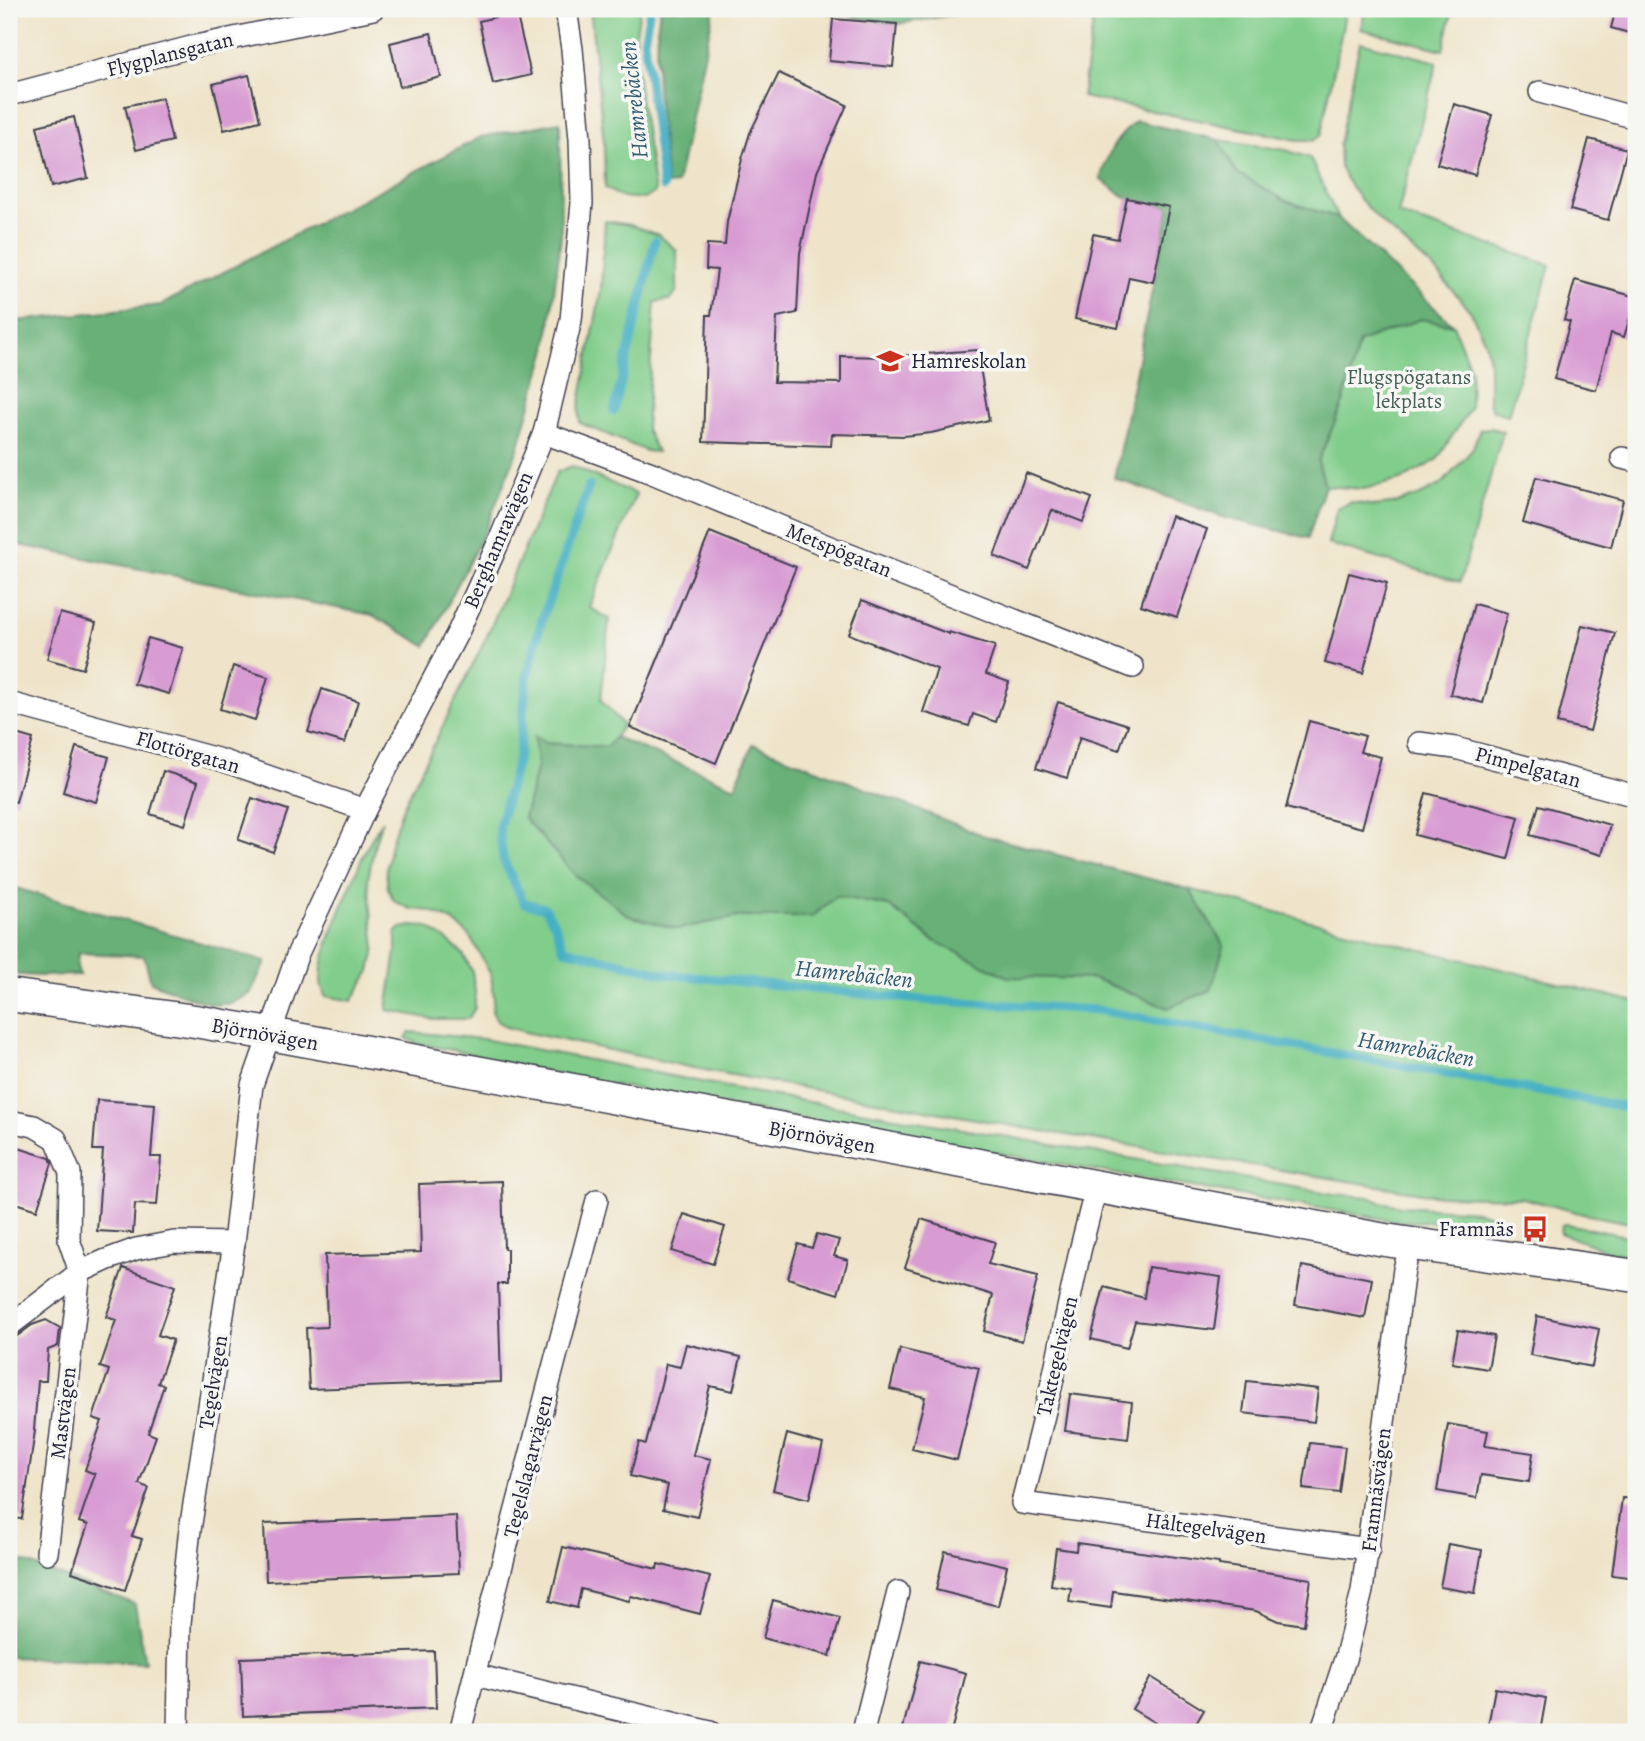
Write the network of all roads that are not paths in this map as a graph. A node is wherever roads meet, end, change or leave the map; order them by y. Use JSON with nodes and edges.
{"nodes":[{"id":1,"x":373,"y":9,"type":"edge"},
{"id":2,"x":566,"y":9,"type":"edge"},
{"id":3,"x":1540,"y":92,"type":"dead end"},
{"id":4,"x":9,"y":95,"type":"edge"},
{"id":5,"x":1636,"y":118,"type":"edge"},
{"id":6,"x":544,"y":433,"type":"junction"},
{"id":7,"x":1133,"y":667,"type":"dead end"},
{"id":8,"x":9,"y":703,"type":"edge"},
{"id":9,"x":1419,"y":743,"type":"dead end"},
{"id":10,"x":1636,"y":796,"type":"edge"},
{"id":11,"x":365,"y":810,"type":"junction"},
{"id":12,"x":9,"y":995,"type":"edge"},
{"id":13,"x":270,"y":1034,"type":"junction"},
{"id":14,"x":9,"y":1121,"type":"edge"},
{"id":15,"x":1096,"y":1188,"type":"junction"},
{"id":16,"x":597,"y":1200,"type":"dead end"},
{"id":17,"x":234,"y":1242,"type":"junction"},
{"id":18,"x":1411,"y":1244,"type":"junction"},
{"id":19,"x":80,"y":1272,"type":"junction"},
{"id":20,"x":1636,"y":1276,"type":"edge"},
{"id":21,"x":9,"y":1326,"type":"edge"},
{"id":22,"x":1043,"y":1506,"type":"joint"},
{"id":23,"x":1369,"y":1549,"type":"junction"},
{"id":24,"x":47,"y":1553,"type":"dead end"},
{"id":25,"x":898,"y":1592,"type":"dead end"},
{"id":26,"x":475,"y":1675,"type":"junction"},
{"id":27,"x":178,"y":1732,"type":"edge"},
{"id":28,"x":460,"y":1732,"type":"edge"},
{"id":29,"x":709,"y":1732,"type":"edge"},
{"id":30,"x":863,"y":1732,"type":"edge"},
{"id":31,"x":1321,"y":1732,"type":"edge"}],
"edges":[{"from":1,"to":4,"type":"street","name":"Flygplansgatan"},
{"from":2,"to":6,"type":"street","name":"Berghamravägen"},
{"from":3,"to":5,"type":"street"},
{"from":6,"to":7,"type":"street","name":"Metspögatan"},
{"from":6,"to":11,"type":"street","name":"Berghamravägen"},
{"from":8,"to":11,"type":"street","name":"Flottörgatan"},
{"from":9,"to":10,"type":"street","name":"Pimpelgatan"},
{"from":11,"to":13,"type":"street","name":"Berghamravägen"},
{"from":12,"to":13,"type":"main road","name":"Björnövägen"},
{"from":13,"to":15,"type":"main road","name":"Björnövägen"},
{"from":13,"to":17,"type":"street","name":"Tegelvägen"},
{"from":14,"to":19,"type":"street","name":"Mastvägen"},
{"from":15,"to":18,"type":"main road","name":"Björnövägen"},
{"from":15,"to":22,"type":"street","name":"Taktegelvägen"},
{"from":16,"to":26,"type":"street","name":"Tegelslagarvägen"},
{"from":17,"to":19,"type":"street"},
{"from":17,"to":27,"type":"street","name":"Tegelvägen"},
{"from":18,"to":20,"type":"main road","name":"Björnövägen"},
{"from":18,"to":23,"type":"street","name":"Framnäsvägen"},
{"from":19,"to":21,"type":"street"},
{"from":19,"to":24,"type":"street","name":"Mastvägen"},
{"from":22,"to":23,"type":"street","name":"Håltegelvägen"},
{"from":23,"to":31,"type":"street","name":"Framnäsvägen"},
{"from":25,"to":30,"type":"street"},
{"from":26,"to":28,"type":"street","name":"Tegelslagarvägen"},
{"from":26,"to":29,"type":"street"}]}
